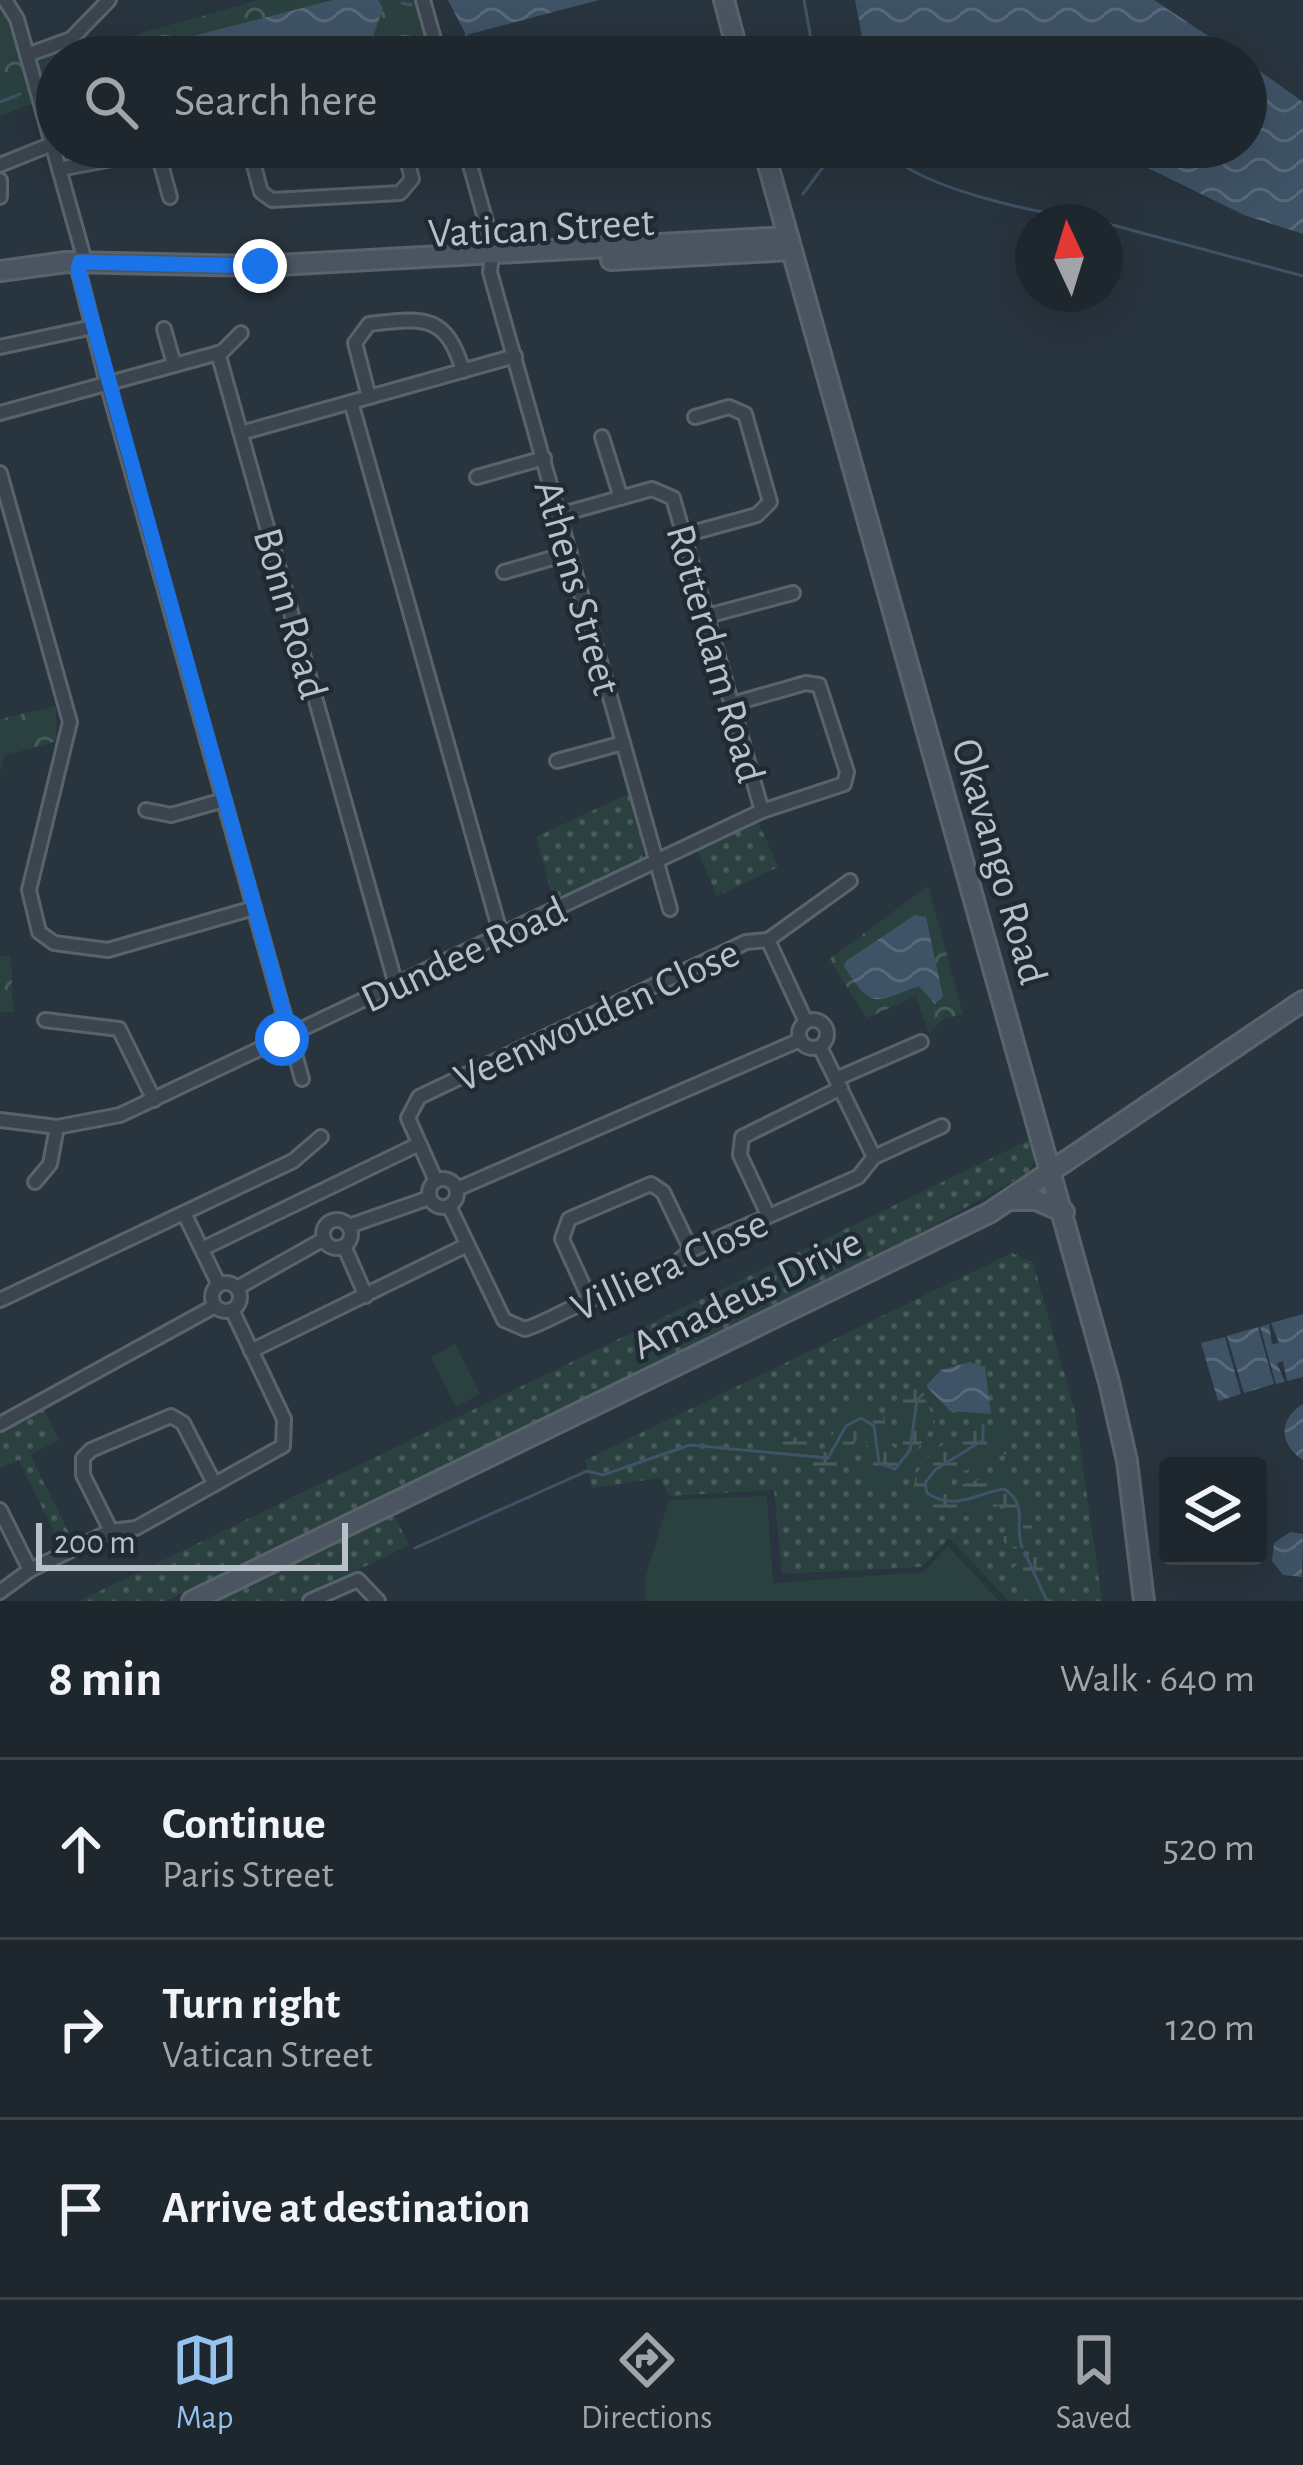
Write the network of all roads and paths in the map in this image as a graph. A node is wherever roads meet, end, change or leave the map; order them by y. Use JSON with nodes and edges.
{"nodes":[{"id":1,"x":5,"y":0,"type":"edge"},
{"id":2,"x":109,"y":0,"type":"edge"},
{"id":3,"x":423,"y":0,"type":"edge"},
{"id":4,"x":724,"y":0,"type":"edge"},
{"id":5,"x":73,"y":36,"type":"edge"},
{"id":6,"x":434,"y":36,"type":"edge"},
{"id":7,"x":733,"y":36,"type":"edge"},
{"id":8,"x":36,"y":52,"type":"edge"},
{"id":9,"x":27,"y":55,"type":"junction"},
{"id":10,"x":36,"y":87,"type":"edge"},
{"id":11,"x":36,"y":151,"type":"edge"},
{"id":12,"x":0,"y":165,"type":"edge"},
{"id":13,"x":64,"y":168,"type":"edge"},
{"id":14,"x":162,"y":168,"type":"edge"},
{"id":15,"x":255,"y":168,"type":"edge"},
{"id":16,"x":409,"y":168,"type":"edge"},
{"id":17,"x":470,"y":168,"type":"edge"},
{"id":18,"x":769,"y":168,"type":"edge"},
{"id":19,"x":59,"y":169,"type":"joint"},
{"id":20,"x":0,"y":180,"type":"edge"},
{"id":21,"x":170,"y":196,"type":"dead end"},
{"id":22,"x":0,"y":197,"type":"edge"},
{"id":23,"x":789,"y":243,"type":"junction"},
{"id":24,"x":492,"y":259,"type":"junction"},
{"id":25,"x":80,"y":262,"type":"junction"},
{"id":26,"x":0,"y":271,"type":"edge"},
{"id":27,"x":93,"y":327,"type":"junction"},
{"id":28,"x":164,"y":329,"type":"dead end"},
{"id":29,"x":241,"y":333,"type":"dead end"},
{"id":30,"x":0,"y":347,"type":"edge"},
{"id":31,"x":218,"y":352,"type":"junction"},
{"id":32,"x":515,"y":356,"type":"junction"},
{"id":33,"x":174,"y":364,"type":"junction"},
{"id":34,"x":463,"y":371,"type":"junction"},
{"id":35,"x":107,"y":383,"type":"junction"},
{"id":36,"x":369,"y":397,"type":"junction"},
{"id":37,"x":351,"y":402,"type":"junction"},
{"id":38,"x":0,"y":413,"type":"edge"},
{"id":39,"x":695,"y":417,"type":"dead end"},
{"id":40,"x":241,"y":433,"type":"junction"},
{"id":41,"x":602,"y":437,"type":"dead end"},
{"id":42,"x":544,"y":458,"type":"junction"},
{"id":43,"x":0,"y":473,"type":"edge"},
{"id":44,"x":477,"y":477,"type":"dead end"},
{"id":45,"x":620,"y":498,"type":"junction"},
{"id":46,"x":559,"y":515,"type":"junction"},
{"id":47,"x":684,"y":535,"type":"junction"},
{"id":48,"x":569,"y":553,"type":"junction"},
{"id":49,"x":504,"y":572,"type":"dead end"},
{"id":50,"x":793,"y":593,"type":"dead end"},
{"id":51,"x":707,"y":616,"type":"junction"},
{"id":52,"x":732,"y":704,"type":"junction"},
{"id":53,"x":623,"y":742,"type":"junction"},
{"id":54,"x":557,"y":761,"type":"dead end"},
{"id":55,"x":224,"y":800,"type":"junction"},
{"id":56,"x":146,"y":810,"type":"dead end"},
{"id":57,"x":762,"y":811,"type":"junction"},
{"id":58,"x":656,"y":862,"type":"junction"},
{"id":59,"x":850,"y":881,"type":"dead end"},
{"id":60,"x":254,"y":908,"type":"junction"},
{"id":61,"x":670,"y":909,"type":"dead end"},
{"id":62,"x":500,"y":935,"type":"junction"},
{"id":63,"x":768,"y":940,"type":"junction"},
{"id":64,"x":396,"y":985,"type":"junction"},
{"id":65,"x":1303,"y":1001,"type":"edge"},
{"id":66,"x":45,"y":1020,"type":"dead end"},
{"id":67,"x":806,"y":1022,"type":"junction"},
{"id":68,"x":290,"y":1035,"type":"junction"},
{"id":69,"x":800,"y":1040,"type":"junction"},
{"id":70,"x":921,"y":1042,"type":"dead end"},
{"id":71,"x":820,"y":1047,"type":"junction"},
{"id":72,"x":302,"y":1079,"type":"dead end"},
{"id":73,"x":838,"y":1084,"type":"junction"},
{"id":74,"x":154,"y":1100,"type":"junction"},
{"id":75,"x":0,"y":1120,"type":"edge"},
{"id":76,"x":57,"y":1126,"type":"junction"},
{"id":77,"x":942,"y":1126,"type":"dead end"},
{"id":78,"x":321,"y":1137,"type":"dead end"},
{"id":79,"x":419,"y":1144,"type":"junction"},
{"id":80,"x":874,"y":1157,"type":"junction"},
{"id":81,"x":1053,"y":1174,"type":"junction"},
{"id":82,"x":35,"y":1181,"type":"dead end"},
{"id":83,"x":436,"y":1181,"type":"junction"},
{"id":84,"x":457,"y":1189,"type":"junction"},
{"id":85,"x":429,"y":1198,"type":"junction"},
{"id":86,"x":1012,"y":1200,"type":"junction"},
{"id":87,"x":448,"y":1206,"type":"junction"},
{"id":88,"x":1064,"y":1212,"type":"junction"},
{"id":89,"x":184,"y":1213,"type":"junction"},
{"id":90,"x":767,"y":1213,"type":"junction"},
{"id":91,"x":349,"y":1226,"type":"junction"},
{"id":92,"x":324,"y":1239,"type":"junction"},
{"id":93,"x":467,"y":1245,"type":"junction"},
{"id":94,"x":344,"y":1246,"type":"junction"},
{"id":95,"x":202,"y":1250,"type":"junction"},
{"id":96,"x":691,"y":1250,"type":"junction"},
{"id":97,"x":219,"y":1285,"type":"junction"},
{"id":98,"x":237,"y":1288,"type":"junction"},
{"id":99,"x":366,"y":1295,"type":"junction"},
{"id":100,"x":0,"y":1300,"type":"edge"},
{"id":101,"x":590,"y":1300,"type":"junction"},
{"id":102,"x":215,"y":1306,"type":"junction"},
{"id":103,"x":232,"y":1310,"type":"junction"},
{"id":104,"x":251,"y":1351,"type":"junction"},
{"id":105,"x":0,"y":1424,"type":"edge"},
{"id":106,"x":213,"y":1481,"type":"junction"},
{"id":107,"x":0,"y":1510,"type":"edge"},
{"id":108,"x":111,"y":1531,"type":"junction"},
{"id":109,"x":30,"y":1570,"type":"junction"},
{"id":110,"x":0,"y":1592,"type":"edge"},
{"id":111,"x":192,"y":1601,"type":"edge"},
{"id":112,"x":310,"y":1601,"type":"edge"},
{"id":113,"x":378,"y":1601,"type":"edge"},
{"id":114,"x":1144,"y":1601,"type":"edge"}],
"edges":[{"from":1,"to":9,"type":"street"},
{"from":2,"to":5,"type":"street"},
{"from":3,"to":6,"type":"street"},
{"from":4,"to":7,"type":"street"},
{"from":8,"to":9,"type":"street"},
{"from":9,"to":10,"type":"street"},
{"from":11,"to":12,"type":"street"},
{"from":13,"to":19,"type":"street"},
{"from":14,"to":21,"type":"street"},
{"from":15,"to":16,"type":"street"},
{"from":17,"to":24,"type":"street","name":"Athens Street"},
{"from":18,"to":23,"type":"street","name":"Okavango Road"},
{"from":19,"to":25,"type":"street"},
{"from":20,"to":22,"type":"street"},
{"from":23,"to":24,"type":"street","name":"Vatican Street"},
{"from":23,"to":81,"type":"street","name":"Okavango Road"},
{"from":24,"to":25,"type":"street","name":"Vatican Street"},
{"from":24,"to":32,"type":"street","name":"Athens Street"},
{"from":25,"to":26,"type":"street","name":"Vatican Street"},
{"from":25,"to":27,"type":"street"},
{"from":27,"to":30,"type":"street"},
{"from":27,"to":35,"type":"street"},
{"from":28,"to":33,"type":"street"},
{"from":29,"to":31,"type":"street"},
{"from":31,"to":33,"type":"street"},
{"from":31,"to":40,"type":"street","name":"Bonn Road"},
{"from":32,"to":34,"type":"street"},
{"from":32,"to":42,"type":"street","name":"Athens Street"},
{"from":33,"to":35,"type":"street"},
{"from":34,"to":36,"type":"street"},
{"from":34,"to":36,"type":"street"},
{"from":35,"to":38,"type":"street"},
{"from":35,"to":55,"type":"street"},
{"from":36,"to":37,"type":"street"},
{"from":37,"to":40,"type":"street"},
{"from":37,"to":62,"type":"street"},
{"from":39,"to":47,"type":"street"},
{"from":40,"to":64,"type":"street","name":"Bonn Road"},
{"from":41,"to":45,"type":"street"},
{"from":42,"to":44,"type":"street"},
{"from":42,"to":46,"type":"street","name":"Athens Street"},
{"from":43,"to":60,"type":"street"},
{"from":45,"to":46,"type":"street","name":"Rotterdam Road"},
{"from":45,"to":47,"type":"street","name":"Rotterdam Road"},
{"from":46,"to":48,"type":"street","name":"Athens Street"},
{"from":47,"to":51,"type":"street","name":"Rotterdam Road"},
{"from":48,"to":49,"type":"street"},
{"from":48,"to":53,"type":"street","name":"Athens Street"},
{"from":50,"to":51,"type":"street"},
{"from":51,"to":52,"type":"street","name":"Rotterdam Road"},
{"from":52,"to":57,"type":"street","name":"Rotterdam Road"},
{"from":52,"to":57,"type":"street"},
{"from":53,"to":54,"type":"street"},
{"from":53,"to":58,"type":"street","name":"Athens Street"},
{"from":55,"to":56,"type":"street"},
{"from":55,"to":60,"type":"street"},
{"from":57,"to":58,"type":"street","name":"Rotterdam Road"},
{"from":58,"to":61,"type":"street","name":"Athens Street"},
{"from":58,"to":62,"type":"street","name":"Dundee Road"},
{"from":59,"to":63,"type":"street","name":"Veenwouden Close"},
{"from":60,"to":68,"type":"street"},
{"from":62,"to":64,"type":"street","name":"Dundee Road"},
{"from":63,"to":67,"type":"street"},
{"from":63,"to":79,"type":"street","name":"Veenwouden Close"},
{"from":64,"to":68,"type":"street","name":"Dundee Road"},
{"from":65,"to":81,"type":"street","name":"Amadeus Drive"},
{"from":66,"to":74,"type":"street"},
{"from":67,"to":69,"type":"street"},
{"from":67,"to":71,"type":"street"},
{"from":68,"to":72,"type":"street"},
{"from":68,"to":74,"type":"street","name":"Dundee Road"},
{"from":69,"to":71,"type":"street"},
{"from":69,"to":84,"type":"street"},
{"from":70,"to":73,"type":"street"},
{"from":71,"to":73,"type":"street"},
{"from":73,"to":80,"type":"street"},
{"from":73,"to":90,"type":"street"},
{"from":74,"to":76,"type":"street","name":"Dundee Road"},
{"from":75,"to":76,"type":"street","name":"Dundee Road"},
{"from":76,"to":82,"type":"street"},
{"from":77,"to":80,"type":"street","name":"Villiera Close"},
{"from":78,"to":89,"type":"street"},
{"from":79,"to":83,"type":"street"},
{"from":79,"to":95,"type":"street"},
{"from":80,"to":90,"type":"street","name":"Villiera Close"},
{"from":81,"to":86,"type":"street","name":"Amadeus Drive"},
{"from":81,"to":88,"type":"street","name":"Okavango Road"},
{"from":83,"to":84,"type":"street"},
{"from":83,"to":85,"type":"street"},
{"from":84,"to":87,"type":"street"},
{"from":85,"to":87,"type":"street"},
{"from":85,"to":91,"type":"street"},
{"from":86,"to":88,"type":"street"},
{"from":86,"to":111,"type":"street","name":"Amadeus Drive"},
{"from":87,"to":93,"type":"street","name":"Villiera Close"},
{"from":88,"to":114,"type":"street","name":"Okavango Road"},
{"from":89,"to":95,"type":"street"},
{"from":89,"to":100,"type":"street"},
{"from":90,"to":96,"type":"street","name":"Villiera Close"},
{"from":91,"to":92,"type":"street"},
{"from":91,"to":94,"type":"street"},
{"from":92,"to":94,"type":"street"},
{"from":92,"to":98,"type":"street"},
{"from":93,"to":99,"type":"street"},
{"from":93,"to":101,"type":"street","name":"Villiera Close"},
{"from":94,"to":99,"type":"street"},
{"from":95,"to":97,"type":"street"},
{"from":96,"to":101,"type":"street","name":"Villiera Close"},
{"from":96,"to":101,"type":"street"},
{"from":97,"to":98,"type":"street"},
{"from":97,"to":102,"type":"street"},
{"from":98,"to":103,"type":"street"},
{"from":99,"to":104,"type":"street"},
{"from":102,"to":103,"type":"street"},
{"from":102,"to":105,"type":"street"},
{"from":103,"to":104,"type":"street"},
{"from":104,"to":106,"type":"street"},
{"from":106,"to":108,"type":"street"},
{"from":106,"to":108,"type":"street"},
{"from":107,"to":109,"type":"street"},
{"from":108,"to":109,"type":"street"},
{"from":109,"to":110,"type":"street"},
{"from":112,"to":113,"type":"street"}]}
